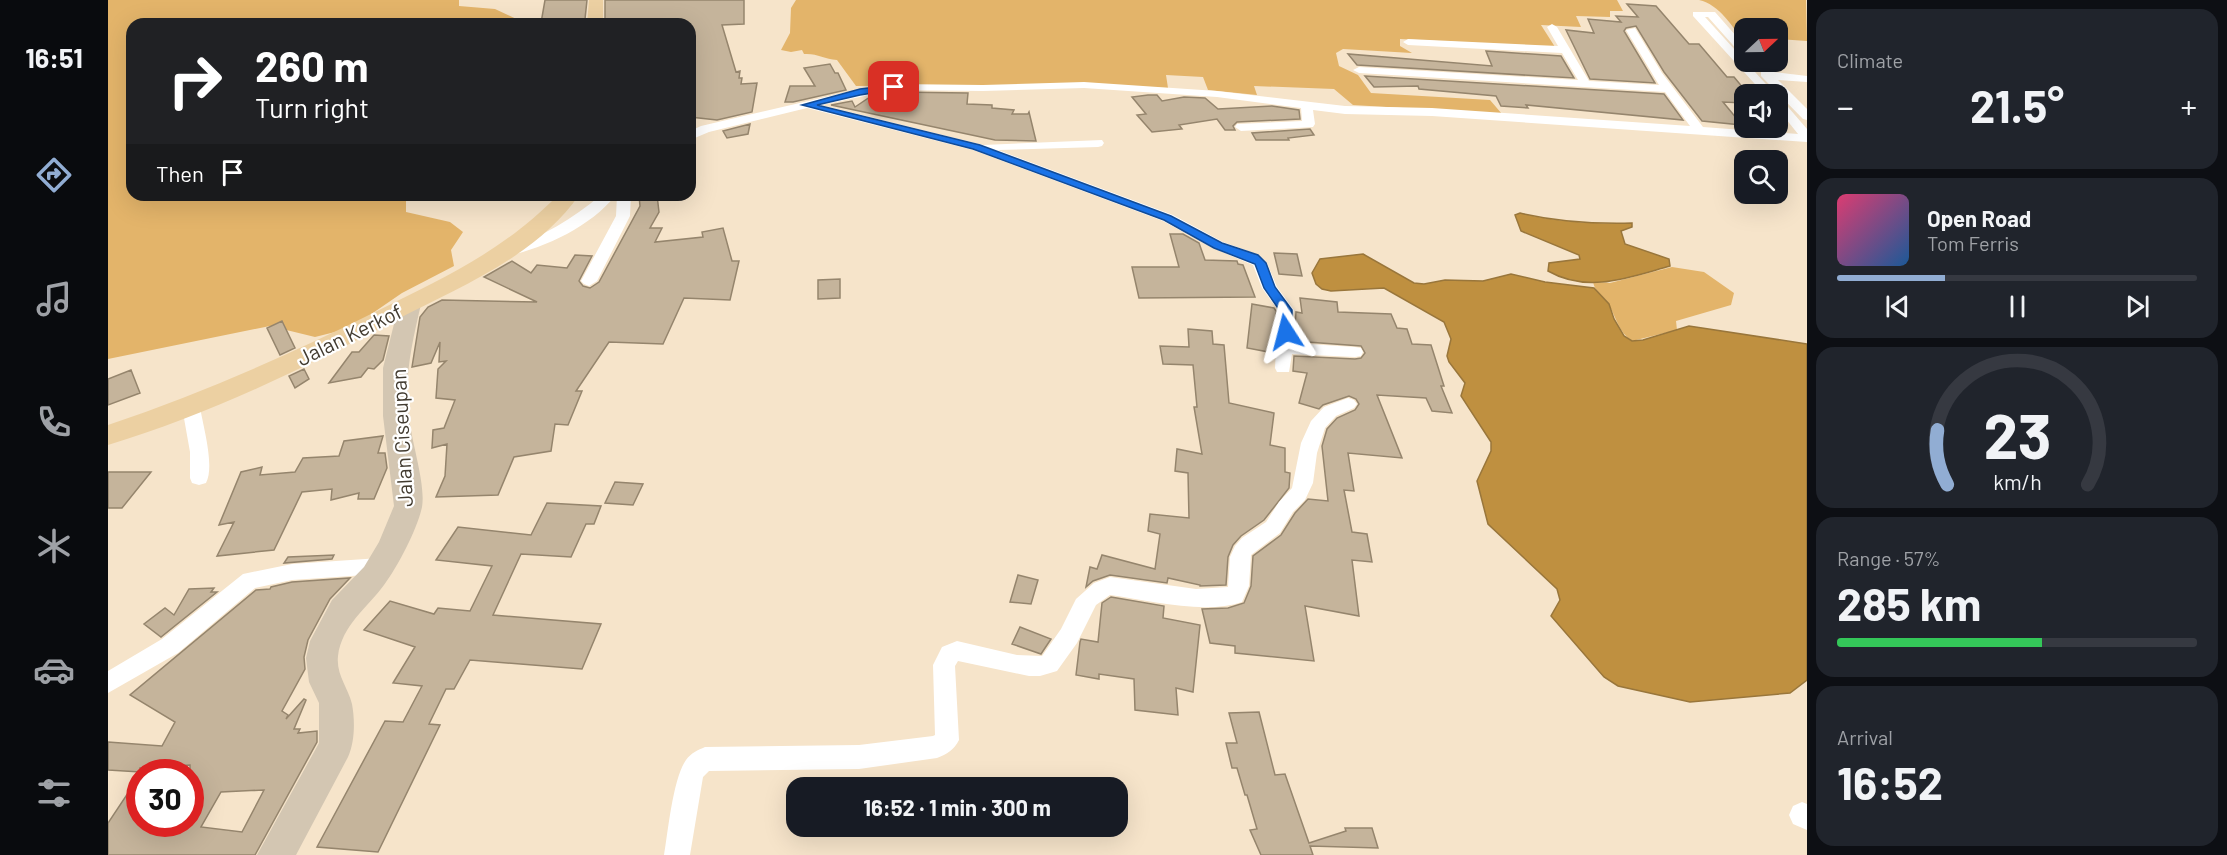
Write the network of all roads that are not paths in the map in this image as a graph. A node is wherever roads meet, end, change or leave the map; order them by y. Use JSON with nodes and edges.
{"nodes":[{"id":1,"x":596,"y":0,"type":"edge"},
{"id":2,"x":595,"y":18,"type":"edge"},
{"id":3,"x":1552,"y":27,"type":"dead end"},
{"id":4,"x":1631,"y":30,"type":"dead end"},
{"id":5,"x":1734,"y":40,"type":"edge"},
{"id":6,"x":1408,"y":42,"type":"dead end"},
{"id":7,"x":1565,"y":50,"type":"junction"},
{"id":8,"x":1734,"y":57,"type":"edge"},
{"id":9,"x":1359,"y":70,"type":"dead end"},
{"id":10,"x":1747,"y":72,"type":"edge"},
{"id":11,"x":1763,"y":72,"type":"edge"},
{"id":12,"x":1750,"y":75,"type":"junction"},
{"id":13,"x":1767,"y":76,"type":"junction"},
{"id":14,"x":1807,"y":79,"type":"edge"},
{"id":15,"x":1585,"y":83,"type":"junction"},
{"id":16,"x":1759,"y":84,"type":"edge"},
{"id":17,"x":1668,"y":89,"type":"junction"},
{"id":18,"x":806,"y":105,"type":"junction"},
{"id":19,"x":1305,"y":105,"type":"junction"},
{"id":20,"x":1805,"y":111,"type":"edge"},
{"id":21,"x":1788,"y":114,"type":"edge"},
{"id":22,"x":1241,"y":127,"type":"dead end"},
{"id":23,"x":1699,"y":130,"type":"junction"},
{"id":24,"x":696,"y":133,"type":"edge"},
{"id":25,"x":1807,"y":137,"type":"edge"},
{"id":26,"x":1098,"y":143,"type":"dead end"},
{"id":27,"x":977,"y":147,"type":"junction"},
{"id":28,"x":564,"y":201,"type":"edge"},
{"id":29,"x":602,"y":201,"type":"edge"},
{"id":30,"x":624,"y":201,"type":"edge"},
{"id":31,"x":502,"y":254,"type":"junction"},
{"id":32,"x":589,"y":281,"type":"dead end"},
{"id":33,"x":410,"y":304,"type":"junction"},
{"id":34,"x":1285,"y":348,"type":"junction"},
{"id":35,"x":1355,"y":352,"type":"dead end"},
{"id":36,"x":1283,"y":368,"type":"dead end"},
{"id":37,"x":1348,"y":404,"type":"dead end"},
{"id":38,"x":191,"y":407,"type":"junction"},
{"id":39,"x":108,"y":435,"type":"edge"},
{"id":40,"x":199,"y":478,"type":"dead end"},
{"id":41,"x":380,"y":566,"type":"junction"},
{"id":42,"x":108,"y":683,"type":"edge"},
{"id":43,"x":276,"y":855,"type":"edge"},
{"id":44,"x":677,"y":855,"type":"edge"}],
"edges":[{"from":1,"to":2,"type":"main road"},
{"from":3,"to":7,"type":"street"},
{"from":4,"to":17,"type":"street"},
{"from":5,"to":8,"type":"street"},
{"from":6,"to":7,"type":"street"},
{"from":7,"to":15,"type":"street"},
{"from":9,"to":15,"type":"street"},
{"from":10,"to":12,"type":"street"},
{"from":11,"to":13,"type":"street"},
{"from":12,"to":13,"type":"street"},
{"from":12,"to":16,"type":"street"},
{"from":13,"to":14,"type":"street"},
{"from":13,"to":20,"type":"street"},
{"from":15,"to":17,"type":"street"},
{"from":17,"to":23,"type":"street"},
{"from":18,"to":19,"type":"street"},
{"from":18,"to":24,"type":"street"},
{"from":18,"to":27,"type":"street"},
{"from":19,"to":22,"type":"street"},
{"from":19,"to":23,"type":"street"},
{"from":21,"to":25,"type":"street"},
{"from":23,"to":25,"type":"street"},
{"from":26,"to":27,"type":"street"},
{"from":27,"to":34,"type":"street"},
{"from":28,"to":31,"type":"main road","name":"Jalan Kerkof"},
{"from":29,"to":31,"type":"street"},
{"from":30,"to":32,"type":"street"},
{"from":31,"to":33,"type":"main road","name":"Jalan Kerkof"},
{"from":33,"to":38,"type":"main road","name":"Jalan Kerkof"},
{"from":33,"to":41,"type":"main road","name":"Jalan Ciseupan"},
{"from":34,"to":35,"type":"street"},
{"from":34,"to":36,"type":"street"},
{"from":37,"to":44,"type":"street"},
{"from":38,"to":39,"type":"main road","name":"Jalan Kerkof"},
{"from":38,"to":40,"type":"street"},
{"from":41,"to":42,"type":"street"},
{"from":41,"to":43,"type":"main road","name":"Jalan Ciseupan"}]}
